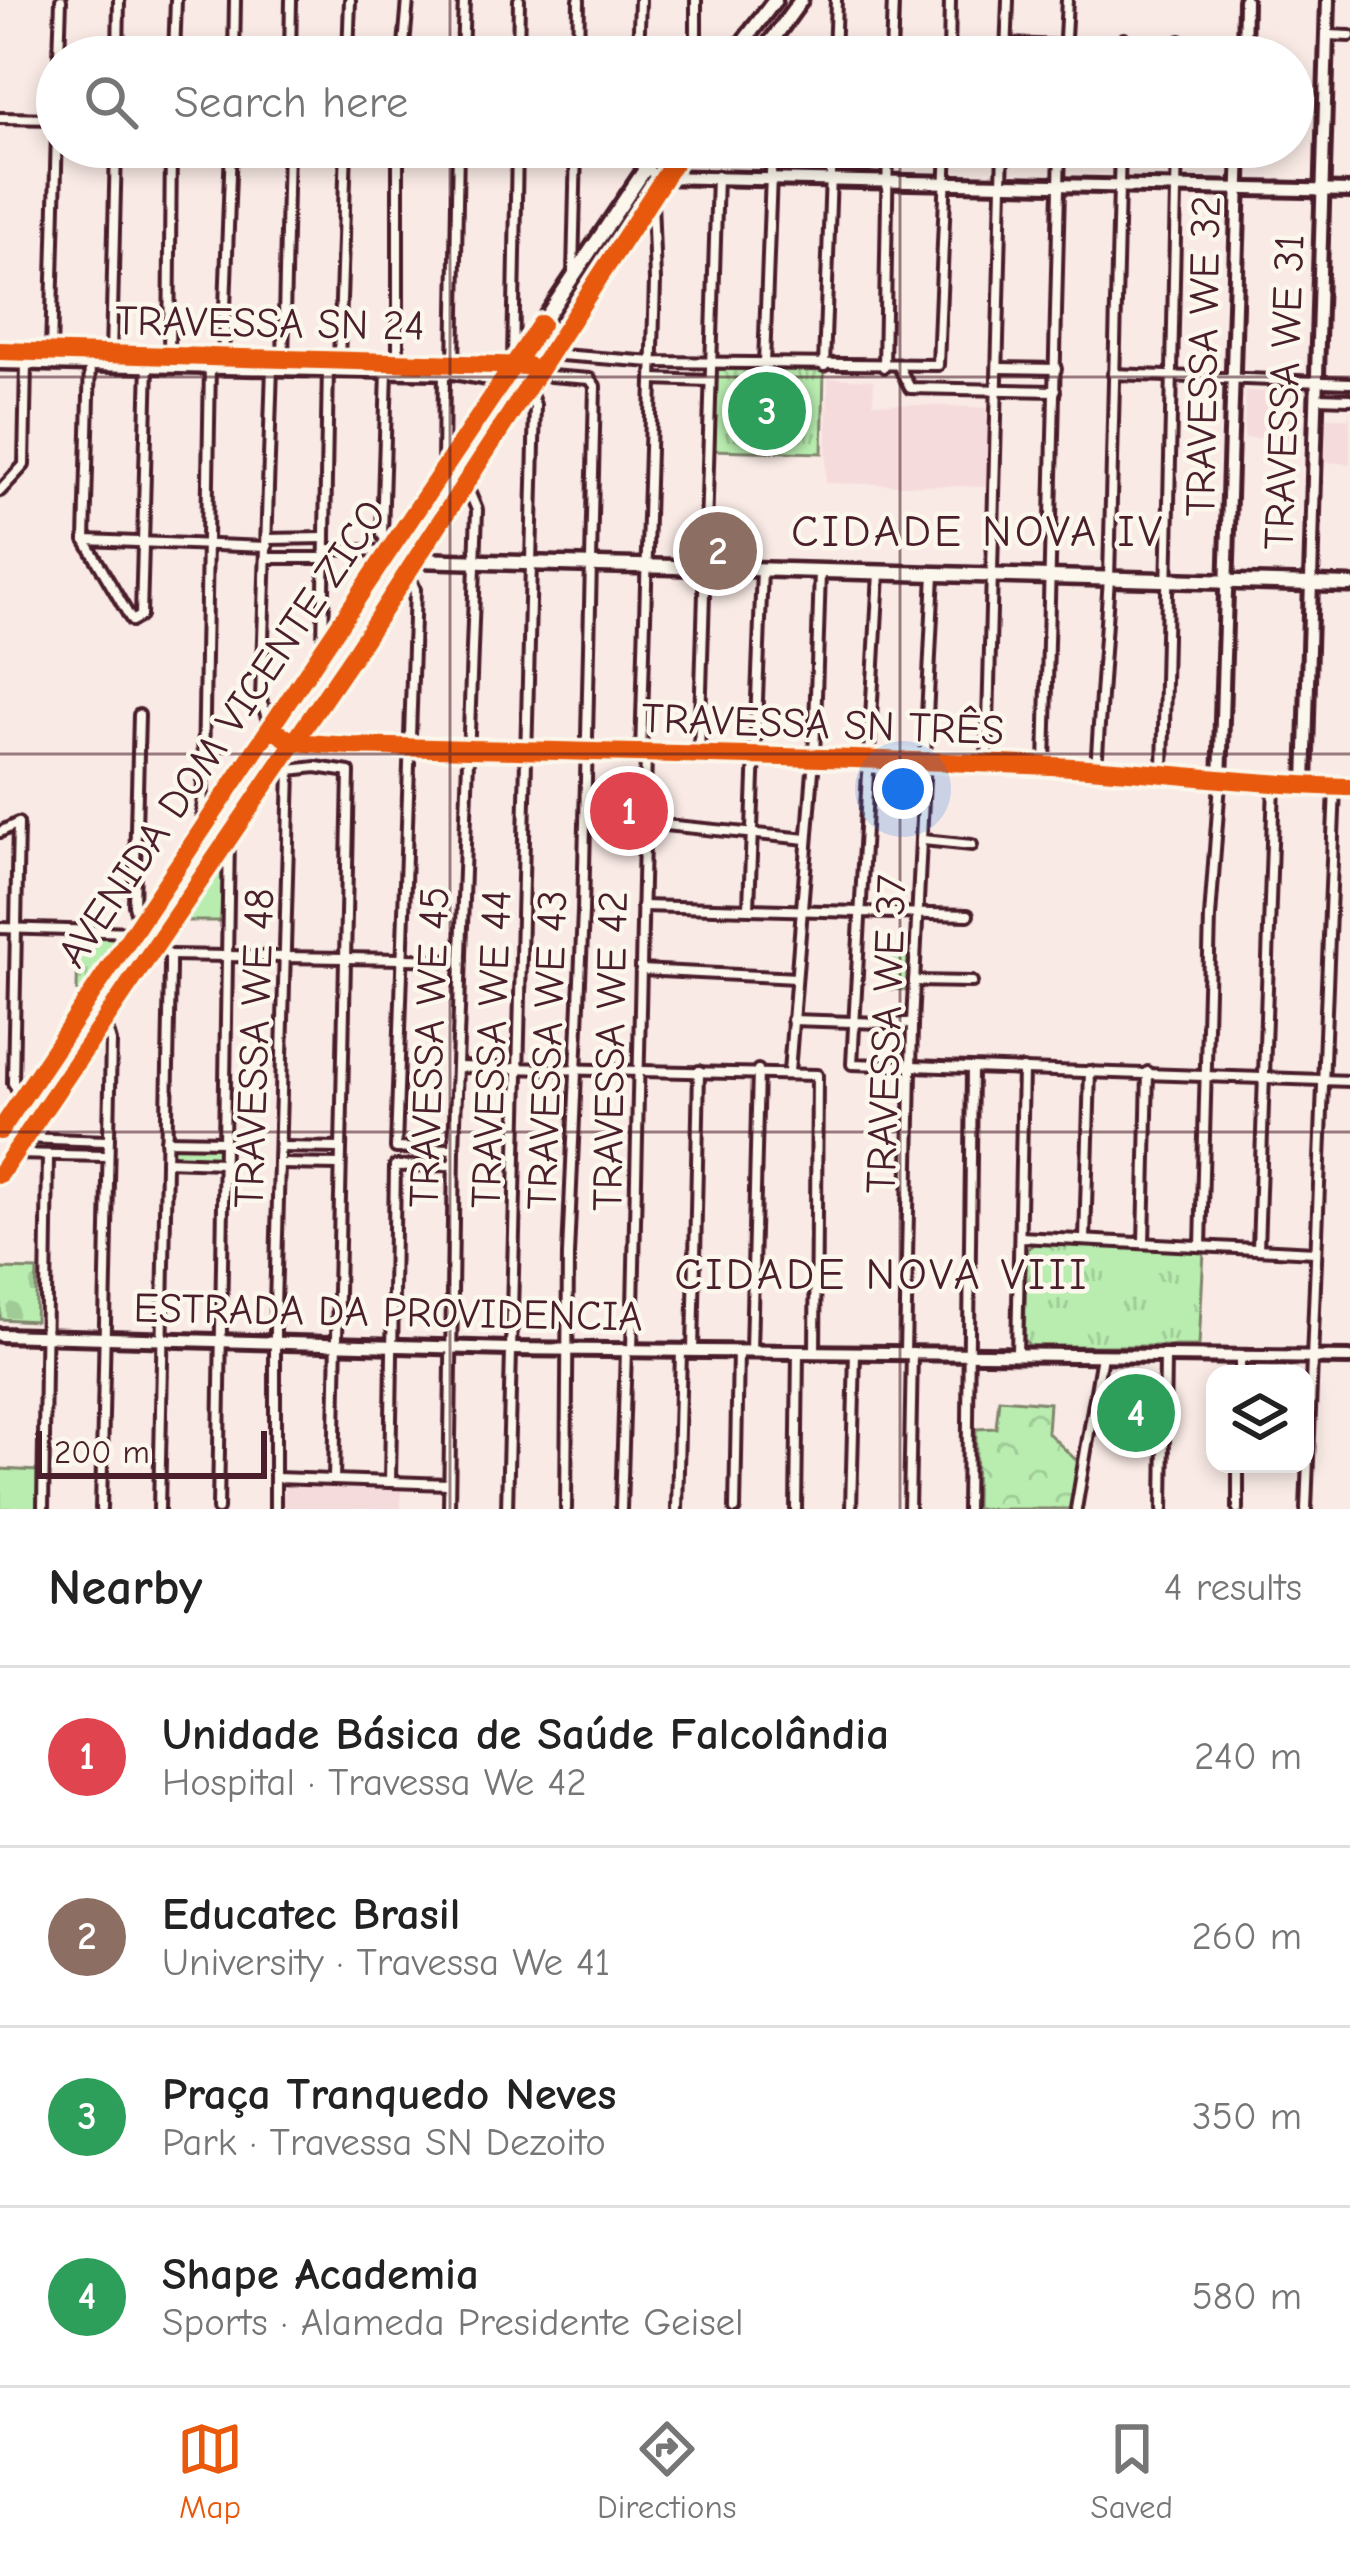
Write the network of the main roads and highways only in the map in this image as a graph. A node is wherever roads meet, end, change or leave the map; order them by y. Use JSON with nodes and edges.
{"nodes":[{"id":1,"x":758,"y":0,"type":"edge"},
{"id":2,"x":775,"y":0,"type":"edge"},
{"id":3,"x":801,"y":0,"type":"edge"},
{"id":4,"x":1246,"y":0,"type":"edge"},
{"id":5,"x":1328,"y":0,"type":"edge"},
{"id":6,"x":760,"y":22,"type":"junction"},
{"id":7,"x":749,"y":36,"type":"edge"},
{"id":8,"x":777,"y":36,"type":"edge"},
{"id":9,"x":1245,"y":36,"type":"edge"},
{"id":10,"x":645,"y":168,"type":"edge"},
{"id":11,"x":666,"y":168,"type":"edge"},
{"id":12,"x":1239,"y":168,"type":"edge"},
{"id":13,"x":659,"y":177,"type":"junction"},
{"id":14,"x":1239,"y":188,"type":"junction"},
{"id":15,"x":1323,"y":191,"type":"junction"},
{"id":16,"x":1350,"y":191,"type":"edge"},
{"id":17,"x":0,"y":352,"type":"edge"},
{"id":18,"x":90,"y":359,"type":"junction"},
{"id":19,"x":542,"y":361,"type":"junction"},
{"id":20,"x":0,"y":362,"type":"edge"},
{"id":21,"x":509,"y":371,"type":"junction"},
{"id":22,"x":527,"y":385,"type":"junction"},
{"id":23,"x":478,"y":413,"type":"junction"},
{"id":24,"x":499,"y":430,"type":"junction"},
{"id":25,"x":411,"y":566,"type":"junction"},
{"id":26,"x":1229,"y":582,"type":"junction"},
{"id":27,"x":1310,"y":584,"type":"junction"},
{"id":28,"x":1350,"y":585,"type":"edge"},
{"id":29,"x":272,"y":729,"type":"junction"},
{"id":30,"x":293,"y":742,"type":"junction"},
{"id":31,"x":1220,"y":783,"type":"junction"},
{"id":32,"x":1305,"y":785,"type":"junction"},
{"id":33,"x":1350,"y":787,"type":"edge"},
{"id":34,"x":0,"y":1131,"type":"edge"},
{"id":35,"x":0,"y":1174,"type":"edge"},
{"id":36,"x":0,"y":1335,"type":"edge"},
{"id":37,"x":1350,"y":1358,"type":"edge"}],
"edges":[{"from":1,"to":6,"type":"main road"},
{"from":2,"to":6,"type":"main road"},
{"from":3,"to":8,"type":"main road"},
{"from":4,"to":9,"type":"main road"},
{"from":5,"to":15,"type":"main road","name":"TRAVESSA WE 31"},
{"from":6,"to":7,"type":"main road"},
{"from":10,"to":21,"type":"main road","name":"AVENIDA DOM VICENTE ZICO"},
{"from":11,"to":13,"type":"main road","name":"AVENIDA DOM VICENTE ZICO"},
{"from":12,"to":14,"type":"main road","name":"TRAVESSA WE 32"},
{"from":13,"to":14,"type":"main road"},
{"from":13,"to":19,"type":"main road","name":"AVENIDA DOM VICENTE ZICO"},
{"from":14,"to":15,"type":"main road"},
{"from":14,"to":26,"type":"main road","name":"TRAVESSA WE 32"},
{"from":15,"to":16,"type":"main road"},
{"from":15,"to":27,"type":"main road","name":"TRAVESSA WE 31"},
{"from":17,"to":18,"type":"main road","name":"TRAVESSA SN 24"},
{"from":18,"to":20,"type":"main road","name":"TRAVESSA SN 24"},
{"from":18,"to":21,"type":"main road","name":"TRAVESSA SN 24"},
{"from":19,"to":21,"type":"main road","name":"TRAVESSA SN 24"},
{"from":19,"to":22,"type":"main road","name":"AVENIDA DOM VICENTE ZICO"},
{"from":21,"to":22,"type":"main road","name":"TRAVESSA SN 24"},
{"from":21,"to":23,"type":"main road","name":"AVENIDA DOM VICENTE ZICO"},
{"from":22,"to":24,"type":"main road","name":"AVENIDA DOM VICENTE ZICO"},
{"from":23,"to":24,"type":"main road"},
{"from":23,"to":29,"type":"main road","name":"AVENIDA DOM VICENTE ZICO"},
{"from":24,"to":25,"type":"main road","name":"AVENIDA DOM VICENTE ZICO"},
{"from":25,"to":26,"type":"main road"},
{"from":25,"to":30,"type":"main road","name":"AVENIDA DOM VICENTE ZICO"},
{"from":26,"to":27,"type":"main road"},
{"from":26,"to":31,"type":"main road","name":"TRAVESSA WE 32"},
{"from":27,"to":28,"type":"main road"},
{"from":27,"to":32,"type":"main road","name":"TRAVESSA WE 31"},
{"from":29,"to":30,"type":"main road"},
{"from":29,"to":34,"type":"main road","name":"AVENIDA DOM VICENTE ZICO"},
{"from":30,"to":31,"type":"main road","name":"TRAVESSA SN TRÊS"},
{"from":30,"to":35,"type":"main road","name":"AVENIDA DOM VICENTE ZICO"},
{"from":31,"to":32,"type":"main road","name":"TRAVESSA SN TRÊS"},
{"from":32,"to":33,"type":"main road","name":"TRAVESSA SN TRÊS"},
{"from":36,"to":37,"type":"main road","name":"ESTRADA DA PROVIDENCIA"}]}
